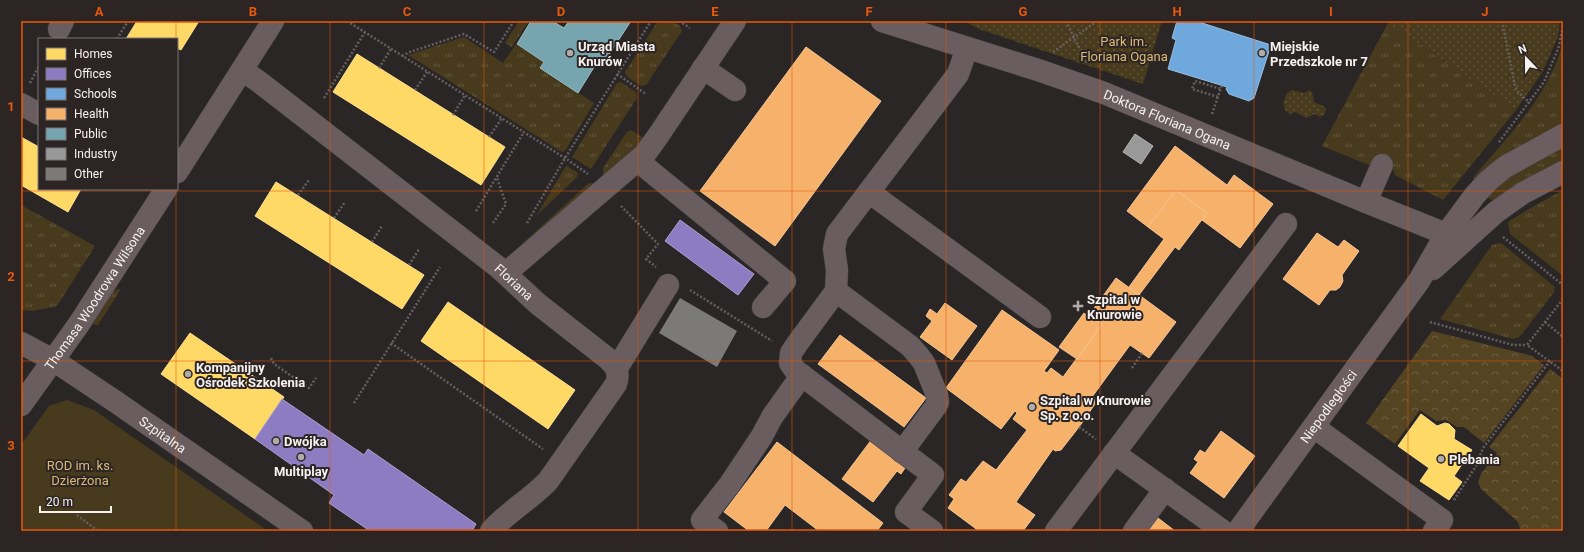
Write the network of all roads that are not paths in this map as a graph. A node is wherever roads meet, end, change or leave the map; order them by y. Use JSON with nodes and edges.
{"nodes":[{"id":1,"x":273,"y":21,"type":"edge"},
{"id":2,"x":735,"y":21,"type":"edge"},
{"id":3,"x":882,"y":21,"type":"edge"},
{"id":4,"x":967,"y":48,"type":"junction"},
{"id":5,"x":703,"y":68,"type":"junction"},
{"id":6,"x":242,"y":70,"type":"junction"},
{"id":7,"x":735,"y":90,"type":"dead end"},
{"id":8,"x":21,"y":104,"type":"edge"},
{"id":9,"x":38,"y":113,"type":"edge"},
{"id":10,"x":1563,"y":135,"type":"edge"},
{"id":11,"x":638,"y":161,"type":"junction"},
{"id":12,"x":1382,"y":165,"type":"dead end"},
{"id":13,"x":178,"y":170,"type":"edge"},
{"id":14,"x":1563,"y":172,"type":"edge"},
{"id":15,"x":165,"y":190,"type":"edge"},
{"id":16,"x":869,"y":192,"type":"junction"},
{"id":17,"x":1366,"y":202,"type":"junction"},
{"id":18,"x":1286,"y":224,"type":"dead end"},
{"id":19,"x":1446,"y":234,"type":"junction"},
{"id":20,"x":506,"y":273,"type":"junction"},
{"id":21,"x":671,"y":280,"type":"road end"},
{"id":22,"x":1419,"y":281,"type":"junction"},
{"id":23,"x":836,"y":291,"type":"junction"},
{"id":24,"x":764,"y":307,"type":"dead end"},
{"id":25,"x":1040,"y":317,"type":"dead end"},
{"id":26,"x":21,"y":343,"type":"edge"},
{"id":27,"x":53,"y":360,"type":"junction"},
{"id":28,"x":617,"y":368,"type":"junction"},
{"id":29,"x":802,"y":375,"type":"junction"},
{"id":30,"x":21,"y":405,"type":"edge"},
{"id":31,"x":1314,"y":427,"type":"junction"},
{"id":32,"x":1106,"y":447,"type":"junction"},
{"id":33,"x":902,"y":452,"type":"junction"},
{"id":34,"x":1165,"y":489,"type":"junction"},
{"id":35,"x":1438,"y":525,"type":"edge"},
{"id":36,"x":302,"y":531,"type":"edge"},
{"id":37,"x":490,"y":531,"type":"edge"},
{"id":38,"x":717,"y":531,"type":"edge"},
{"id":39,"x":932,"y":531,"type":"edge"},
{"id":40,"x":1056,"y":531,"type":"edge"},
{"id":41,"x":1134,"y":531,"type":"edge"},
{"id":42,"x":1235,"y":531,"type":"edge"}],
"edges":[{"from":1,"to":6,"type":"street"},
{"from":2,"to":5,"type":"street"},
{"from":3,"to":4,"type":"street","name":"Doktora Floriana Ogana"},
{"from":4,"to":16,"type":"street"},
{"from":4,"to":17,"type":"street","name":"Doktora Floriana Ogana"},
{"from":5,"to":7,"type":"street"},
{"from":5,"to":11,"type":"street"},
{"from":6,"to":13,"type":"street"},
{"from":6,"to":20,"type":"street","name":"Floriana"},
{"from":8,"to":9,"type":"street"},
{"from":10,"to":19,"type":"main road","name":"Niepodległości"},
{"from":11,"to":20,"type":"street"},
{"from":11,"to":24,"type":"street"},
{"from":12,"to":17,"type":"street"},
{"from":14,"to":22,"type":"main road","name":"Niepodległości"},
{"from":15,"to":27,"type":"street","name":"Thomasa Woodrowa Wilsona"},
{"from":16,"to":23,"type":"street"},
{"from":16,"to":25,"type":"street"},
{"from":17,"to":19,"type":"street","name":"Doktora Floriana Ogana"},
{"from":18,"to":32,"type":"street"},
{"from":19,"to":22,"type":"main road","name":"Niepodległości"},
{"from":20,"to":28,"type":"street","name":"Floriana"},
{"from":21,"to":28,"type":"street"},
{"from":22,"to":31,"type":"main road","name":"Niepodległości"},
{"from":23,"to":29,"type":"street"},
{"from":23,"to":33,"type":"street"},
{"from":26,"to":27,"type":"street","name":"Szpitalna"},
{"from":27,"to":30,"type":"street","name":"Thomasa Woodrowa Wilsona"},
{"from":27,"to":36,"type":"street","name":"Szpitalna"},
{"from":28,"to":37,"type":"street"},
{"from":29,"to":33,"type":"street"},
{"from":29,"to":38,"type":"street"},
{"from":31,"to":35,"type":"street"},
{"from":31,"to":42,"type":"main road","name":"Niepodległości"},
{"from":32,"to":34,"type":"street"},
{"from":32,"to":40,"type":"street"},
{"from":33,"to":39,"type":"street"},
{"from":34,"to":41,"type":"street"},
{"from":34,"to":42,"type":"street"}]}
